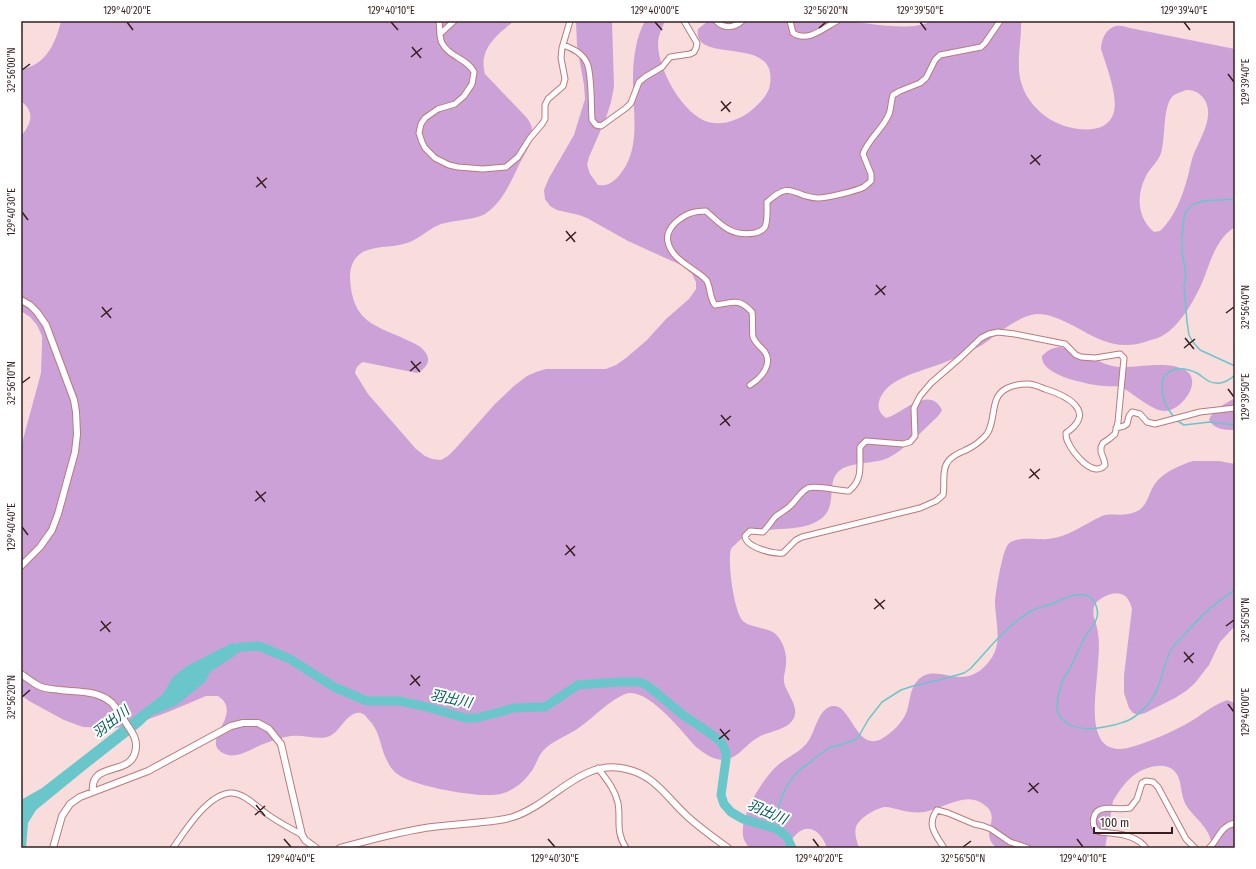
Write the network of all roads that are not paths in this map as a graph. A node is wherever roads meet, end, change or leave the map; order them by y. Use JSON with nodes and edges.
{"nodes":[{"id":1,"x":438,"y":21,"type":"edge"},
{"id":2,"x":454,"y":21,"type":"edge"},
{"id":3,"x":570,"y":21,"type":"edge"},
{"id":4,"x":684,"y":21,"type":"edge"},
{"id":5,"x":716,"y":21,"type":"edge"},
{"id":6,"x":742,"y":21,"type":"edge"},
{"id":7,"x":790,"y":21,"type":"edge"},
{"id":8,"x":836,"y":21,"type":"edge"},
{"id":9,"x":1000,"y":21,"type":"edge"},
{"id":10,"x":440,"y":34,"type":"junction"},
{"id":11,"x":563,"y":44,"type":"junction"},
{"id":12,"x":21,"y":300,"type":"edge"},
{"id":13,"x":750,"y":385,"type":"dead end"},
{"id":14,"x":1235,"y":408,"type":"edge"},
{"id":15,"x":1116,"y":428,"type":"junction"},
{"id":16,"x":21,"y":566,"type":"edge"},
{"id":17,"x":21,"y":674,"type":"edge"},
{"id":18,"x":598,"y":768,"type":"junction"},
{"id":19,"x":93,"y":792,"type":"junction"},
{"id":20,"x":1235,"y":823,"type":"edge"},
{"id":21,"x":302,"y":835,"type":"junction"},
{"id":22,"x":53,"y":848,"type":"edge"},
{"id":23,"x":173,"y":848,"type":"edge"},
{"id":24,"x":316,"y":848,"type":"edge"},
{"id":25,"x":340,"y":848,"type":"edge"},
{"id":26,"x":626,"y":848,"type":"edge"},
{"id":27,"x":728,"y":848,"type":"edge"},
{"id":28,"x":944,"y":848,"type":"edge"},
{"id":29,"x":1028,"y":848,"type":"edge"},
{"id":30,"x":1146,"y":848,"type":"edge"},
{"id":31,"x":1195,"y":848,"type":"edge"},
{"id":32,"x":1208,"y":848,"type":"edge"}],
"edges":[{"from":1,"to":10,"type":"street"},
{"from":2,"to":10,"type":"street"},
{"from":3,"to":11,"type":"street"},
{"from":4,"to":11,"type":"street"},
{"from":5,"to":6,"type":"street"},
{"from":7,"to":8,"type":"street"},
{"from":9,"to":13,"type":"street"},
{"from":10,"to":11,"type":"street"},
{"from":12,"to":16,"type":"street"},
{"from":14,"to":15,"type":"street"},
{"from":15,"to":15,"type":"street"},
{"from":17,"to":19,"type":"street"},
{"from":18,"to":25,"type":"street"},
{"from":18,"to":26,"type":"street"},
{"from":18,"to":27,"type":"street"},
{"from":19,"to":21,"type":"street"},
{"from":19,"to":22,"type":"street"},
{"from":20,"to":32,"type":"street"},
{"from":21,"to":23,"type":"street"},
{"from":21,"to":24,"type":"street"},
{"from":28,"to":29,"type":"street"},
{"from":30,"to":31,"type":"street"}]}
